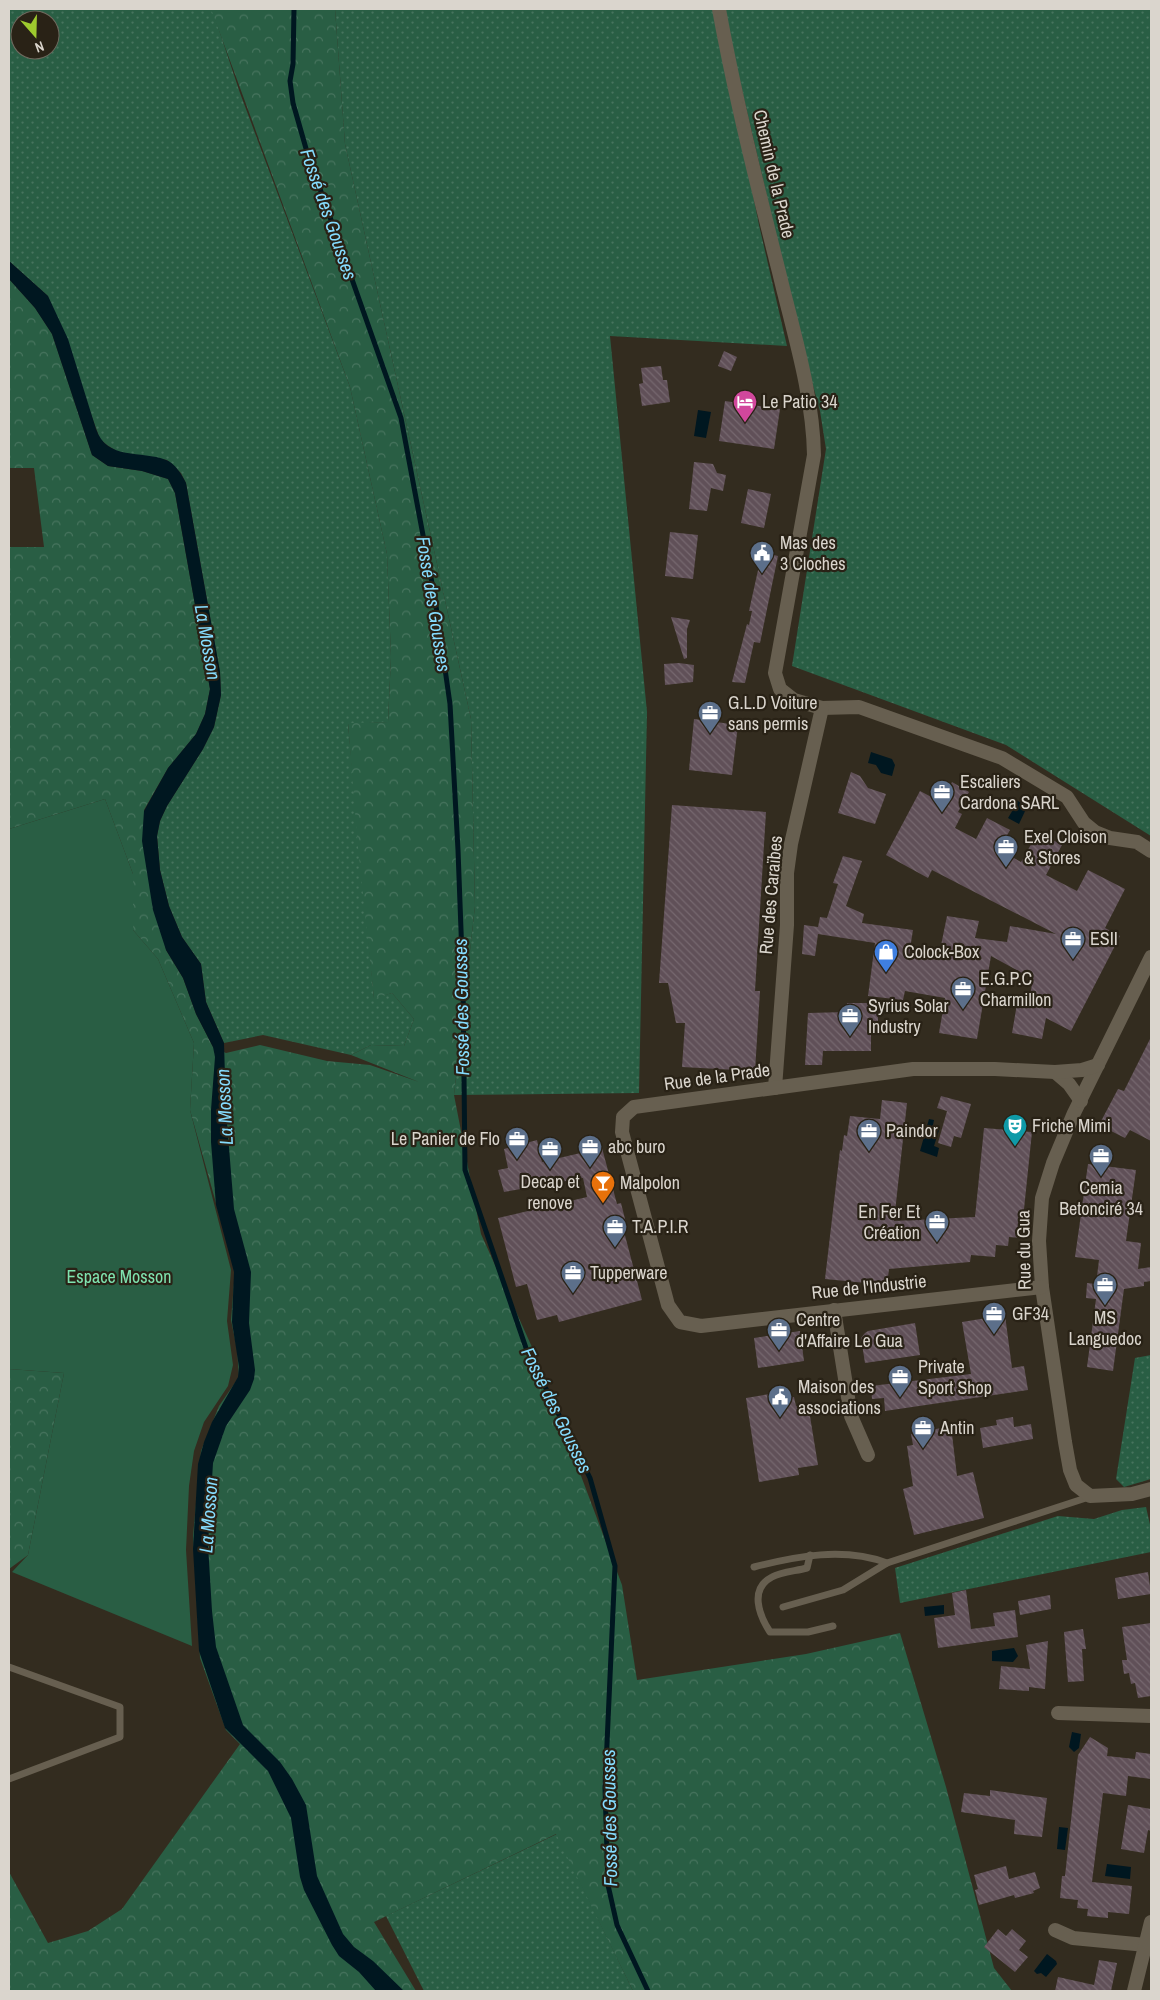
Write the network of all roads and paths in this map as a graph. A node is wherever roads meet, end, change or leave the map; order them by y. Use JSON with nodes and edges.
{"nodes":[{"id":1,"x":719,"y":9,"type":"edge"},
{"id":2,"x":822,"y":708,"type":"junction"},
{"id":3,"x":1151,"y":851,"type":"edge"},
{"id":4,"x":1151,"y":957,"type":"edge"},
{"id":5,"x":1098,"y":1065,"type":"junction"},
{"id":6,"x":1054,"y":1072,"type":"junction"},
{"id":7,"x":775,"y":1088,"type":"junction"},
{"id":8,"x":1080,"y":1101,"type":"junction"},
{"id":9,"x":1042,"y":1287,"type":"junction"},
{"id":10,"x":834,"y":1310,"type":"junction"},
{"id":11,"x":700,"y":1326,"type":"joint"},
{"id":12,"x":868,"y":1455,"type":"dead end"},
{"id":13,"x":1151,"y":1489,"type":"edge"},
{"id":14,"x":1090,"y":1496,"type":"junction"},
{"id":15,"x":810,"y":1555,"type":"junction"},
{"id":16,"x":887,"y":1563,"type":"junction"},
{"id":17,"x":754,"y":1567,"type":"dead end"},
{"id":18,"x":783,"y":1607,"type":"dead end"},
{"id":19,"x":833,"y":1626,"type":"dead end"},
{"id":20,"x":9,"y":1667,"type":"edge"},
{"id":21,"x":1058,"y":1714,"type":"dead end"},
{"id":22,"x":1151,"y":1716,"type":"edge"},
{"id":23,"x":9,"y":1778,"type":"edge"},
{"id":24,"x":1151,"y":1922,"type":"edge"},
{"id":25,"x":1055,"y":1930,"type":"dead end"},
{"id":26,"x":1146,"y":1945,"type":"junction"},
{"id":27,"x":1134,"y":1991,"type":"edge"}],
"edges":[{"from":1,"to":2,"type":"street","name":"Chemin de la Prade"},
{"from":2,"to":3,"type":"street","name":"Chemin de la Prade"},
{"from":2,"to":7,"type":"street","name":"Rue des Caraïbes"},
{"from":4,"to":5,"type":"street","name":"Rue du Gua"},
{"from":5,"to":6,"type":"street","name":"Rue de la Prade"},
{"from":5,"to":8,"type":"street","name":"Rue du Gua"},
{"from":6,"to":7,"type":"street","name":"Rue de la Prade"},
{"from":6,"to":8,"type":"street"},
{"from":7,"to":11,"type":"street","name":"Rue de la Prade"},
{"from":8,"to":9,"type":"street","name":"Rue du Gua"},
{"from":9,"to":10,"type":"street","name":"Rue de l'Industrie"},
{"from":9,"to":14,"type":"street","name":"Rue du Gua"},
{"from":10,"to":11,"type":"street","name":"Rue de l'Industrie"},
{"from":10,"to":12,"type":"street"},
{"from":13,"to":14,"type":"street"},
{"from":14,"to":16,"type":"lane"},
{"from":15,"to":16,"type":"lane"},
{"from":15,"to":17,"type":"lane"},
{"from":15,"to":19,"type":"lane"},
{"from":16,"to":18,"type":"lane"},
{"from":20,"to":23,"type":"lane"},
{"from":21,"to":22,"type":"street"},
{"from":24,"to":26,"type":"street"},
{"from":25,"to":26,"type":"street"},
{"from":26,"to":27,"type":"street"}]}
